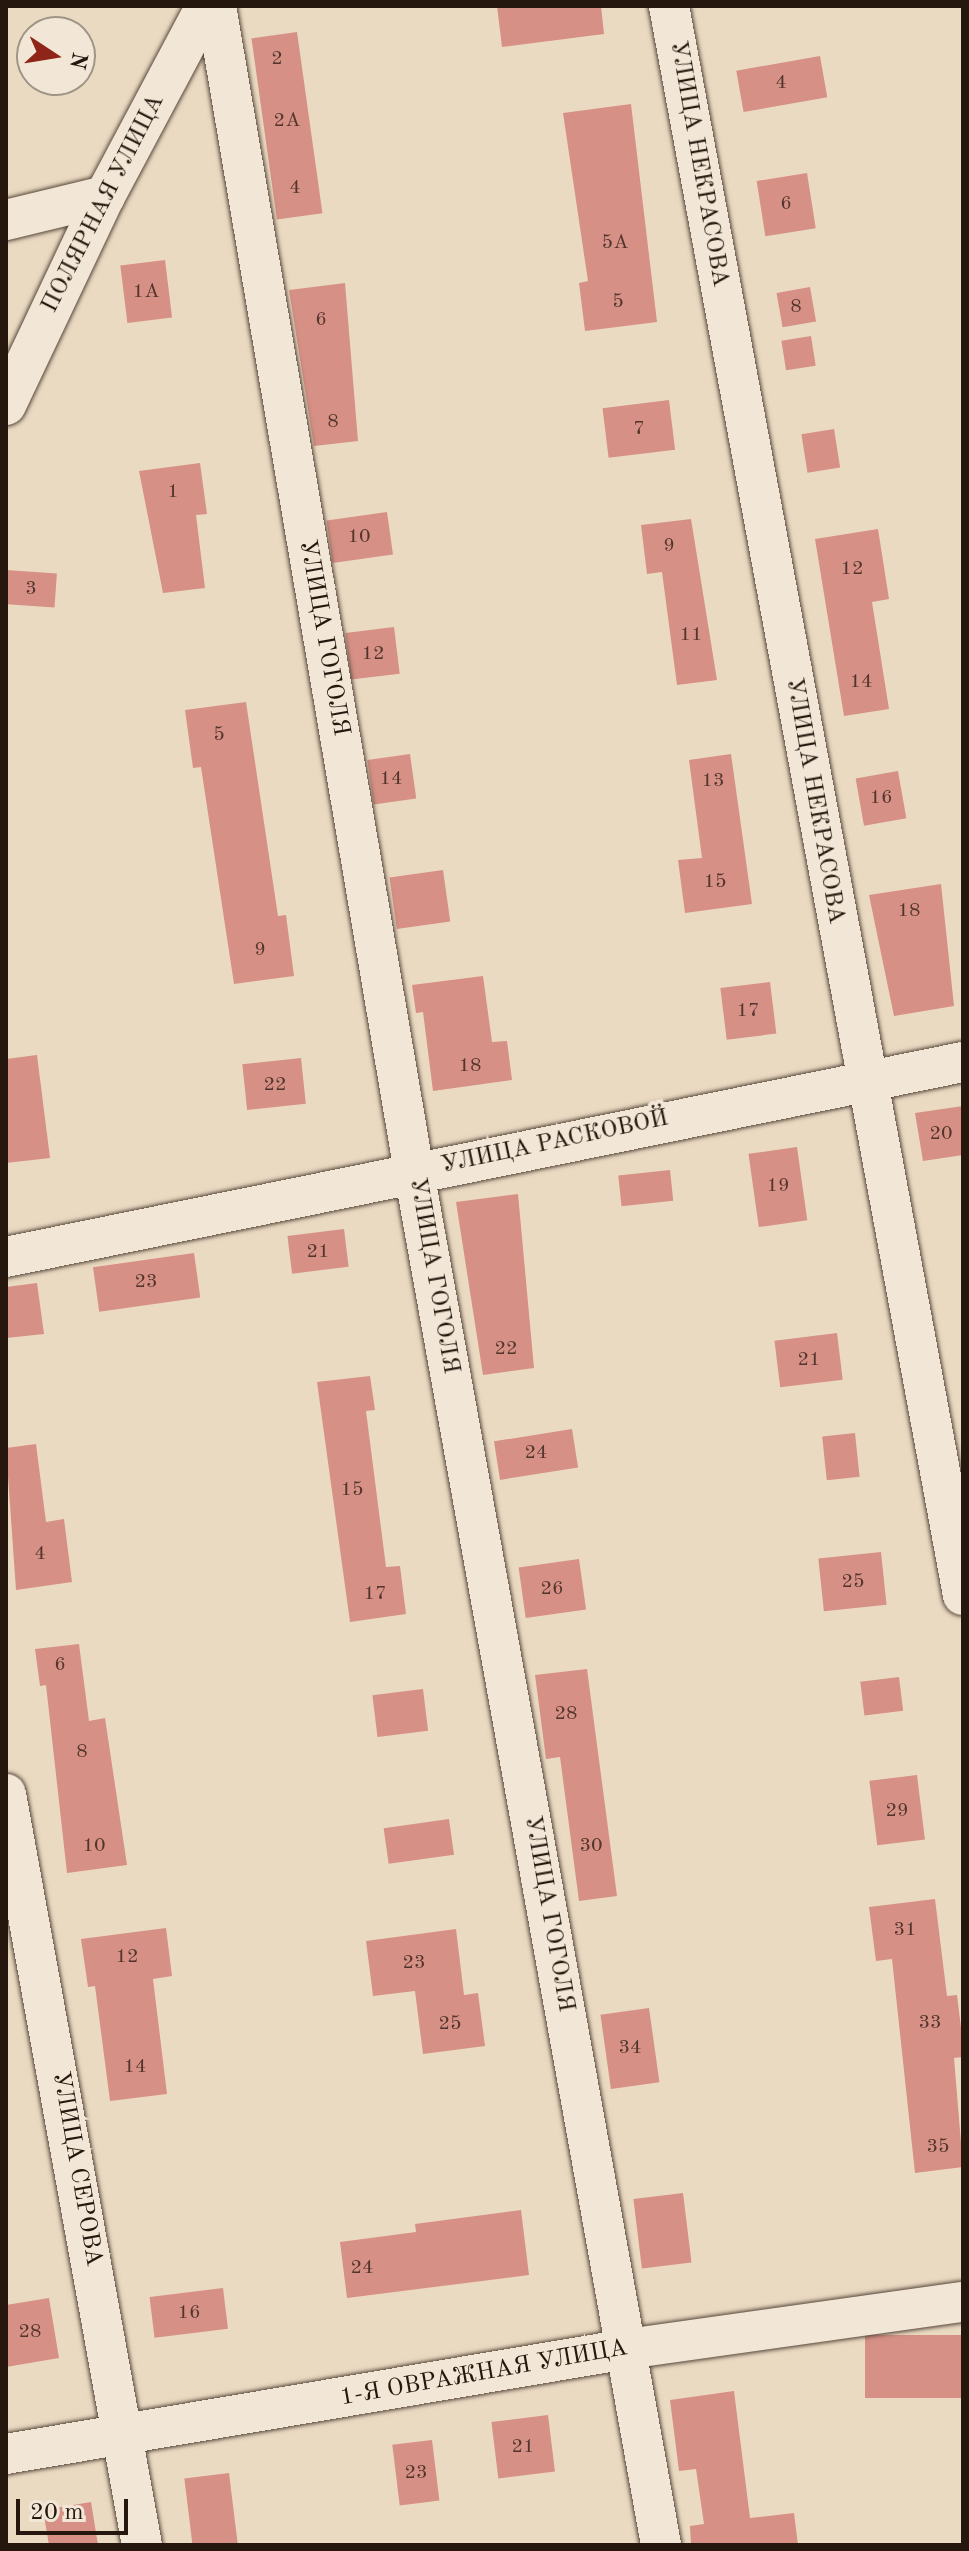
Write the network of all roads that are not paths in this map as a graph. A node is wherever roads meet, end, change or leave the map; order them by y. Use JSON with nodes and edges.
{"nodes":[{"id":1,"x":206,"y":6,"type":"edge"},
{"id":2,"x":216,"y":6,"type":"edge"},
{"id":3,"x":669,"y":6,"type":"edge"},
{"id":4,"x":105,"y":196,"type":"junction"},
{"id":5,"x":6,"y":220,"type":"edge"},
{"id":6,"x":6,"y":405,"type":"edge"},
{"id":7,"x":963,"y":1062,"type":"edge"},
{"id":8,"x":864,"y":1079,"type":"junction"},
{"id":9,"x":414,"y":1172,"type":"junction"},
{"id":10,"x":6,"y":1257,"type":"edge"},
{"id":11,"x":963,"y":1595,"type":"edge"},
{"id":12,"x":6,"y":1794,"type":"edge"},
{"id":13,"x":21,"y":1941,"type":"edge"},
{"id":14,"x":963,"y":2302,"type":"edge"},
{"id":15,"x":627,"y":2349,"type":"junction"},
{"id":16,"x":122,"y":2435,"type":"junction"},
{"id":17,"x":6,"y":2454,"type":"edge"},
{"id":18,"x":142,"y":2545,"type":"edge"},
{"id":19,"x":661,"y":2545,"type":"edge"}],
"edges":[{"from":1,"to":4,"type":"street","name":"ПОЛЯРНАЯ УЛИЦА"},
{"from":2,"to":9,"type":"street","name":"УЛИЦА ГОГОЛЯ"},
{"from":3,"to":8,"type":"street","name":"УЛИЦА НЕКРАСОВА"},
{"from":4,"to":5,"type":"street"},
{"from":4,"to":6,"type":"street","name":"ПОЛЯРНАЯ УЛИЦА"},
{"from":7,"to":8,"type":"street","name":"УЛИЦА РАСКОВОЙ"},
{"from":8,"to":9,"type":"street","name":"УЛИЦА РАСКОВОЙ"},
{"from":8,"to":11,"type":"street","name":"УЛИЦА НЕКРАСОВА"},
{"from":9,"to":10,"type":"street","name":"УЛИЦА РАСКОВОЙ"},
{"from":9,"to":15,"type":"street","name":"УЛИЦА ГОГОЛЯ"},
{"from":12,"to":13,"type":"street","name":"УЛИЦА СЕРОВА"},
{"from":13,"to":16,"type":"street","name":"УЛИЦА СЕРОВА"},
{"from":14,"to":15,"type":"street","name":"1-Я ОВРАЖНАЯ УЛИЦА"},
{"from":15,"to":16,"type":"street","name":"1-Я ОВРАЖНАЯ УЛИЦА"},
{"from":15,"to":19,"type":"street","name":"УЛИЦА ГОГОЛЯ"},
{"from":16,"to":17,"type":"street","name":"1-Я ОВРАЖНАЯ УЛИЦА"},
{"from":16,"to":18,"type":"street","name":"УЛИЦА СЕРОВА"}]}
